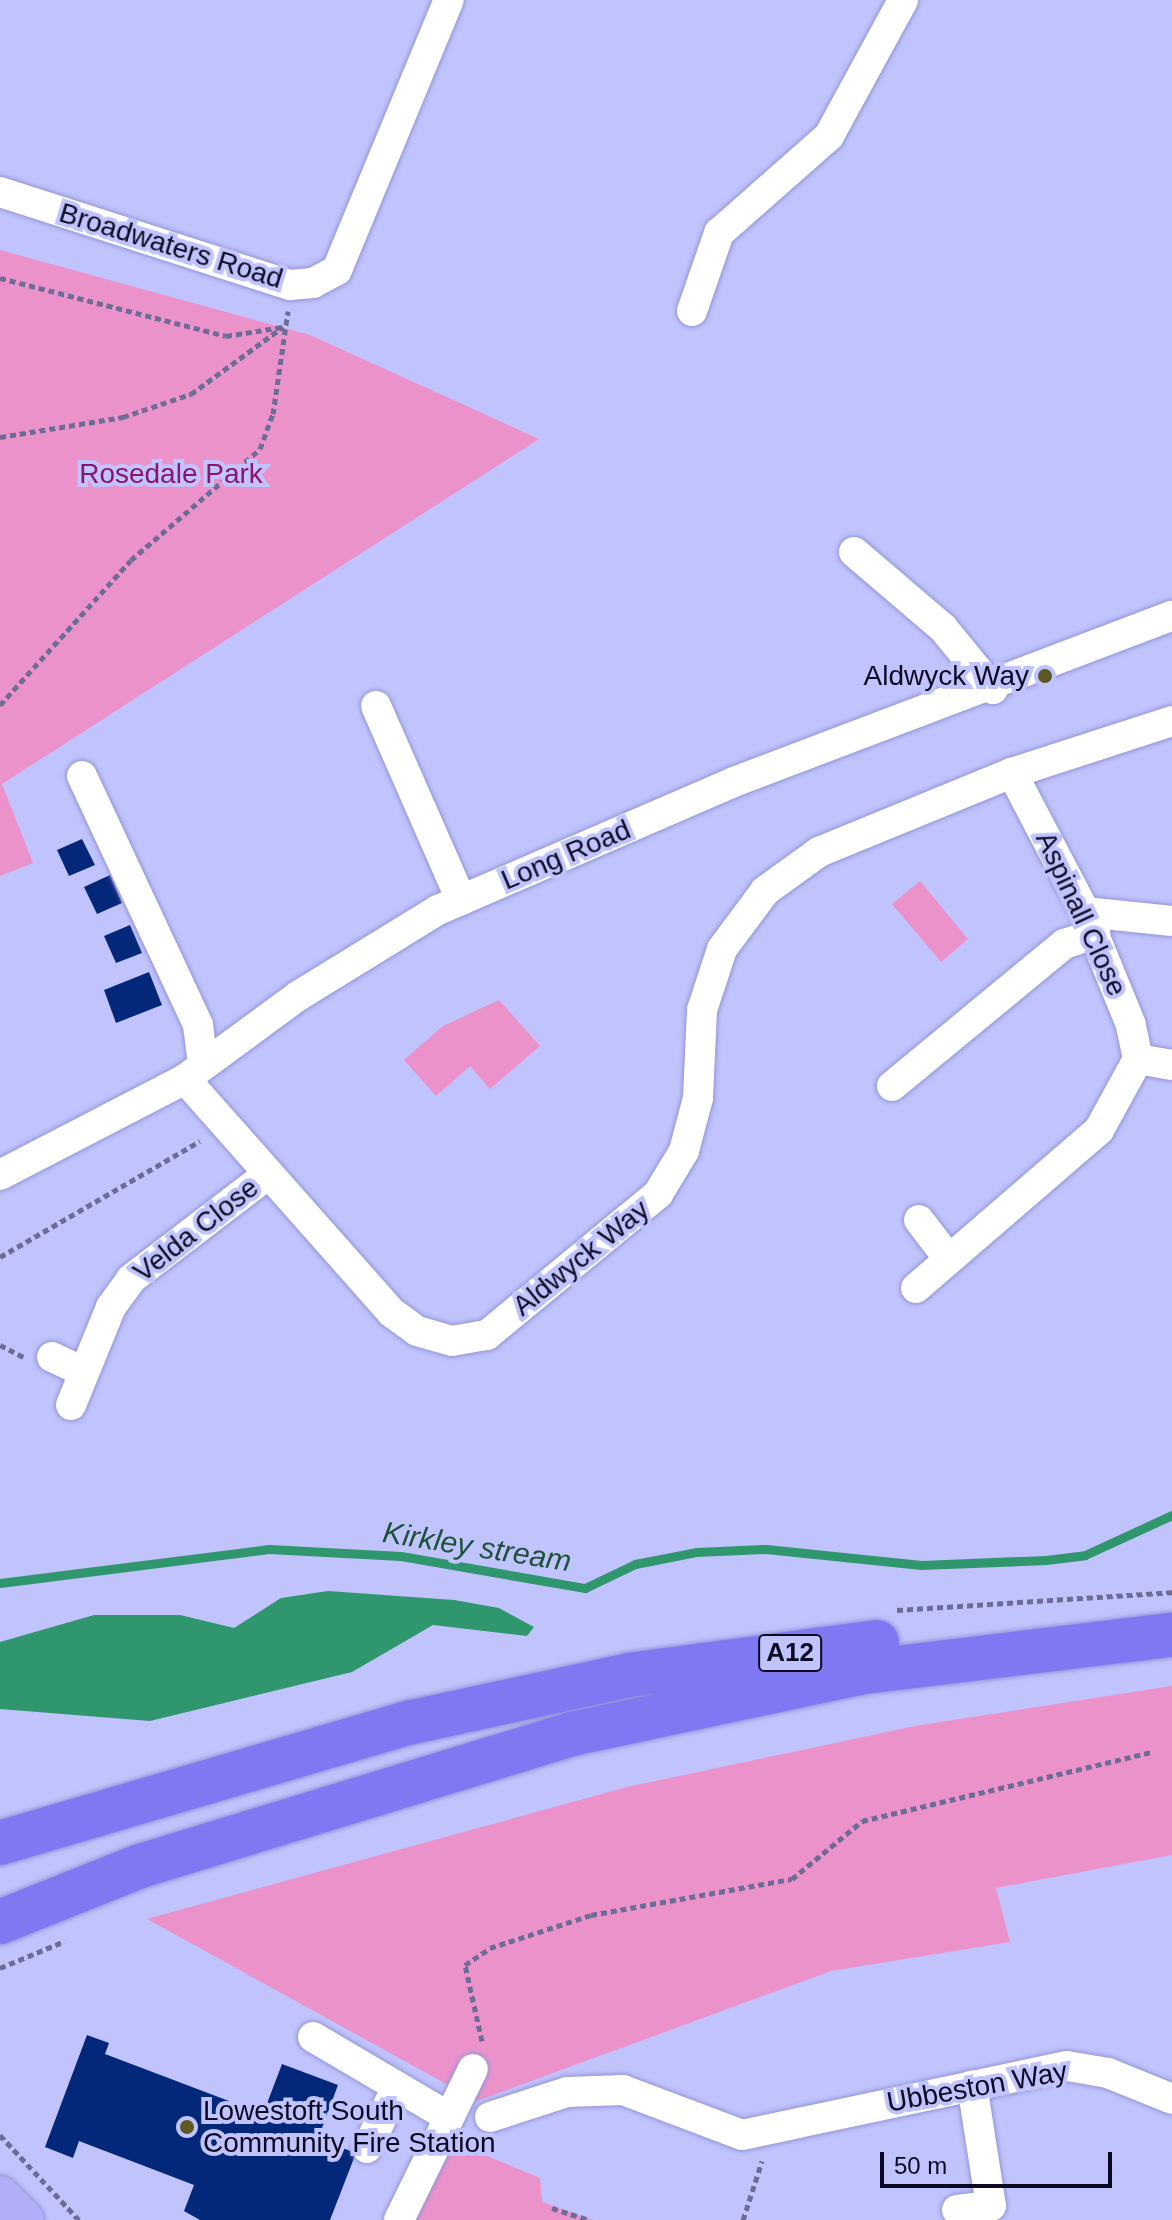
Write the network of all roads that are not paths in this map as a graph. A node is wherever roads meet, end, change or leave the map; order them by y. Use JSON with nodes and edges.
{"nodes":[{"id":1,"x":449,"y":0,"type":"edge"},
{"id":2,"x":903,"y":0,"type":"edge"},
{"id":3,"x":0,"y":192,"type":"edge"},
{"id":4,"x":692,"y":311,"type":"dead end"},
{"id":5,"x":854,"y":552,"type":"dead end"},
{"id":6,"x":1172,"y":616,"type":"edge"},
{"id":7,"x":993,"y":689,"type":"junction"},
{"id":8,"x":376,"y":706,"type":"dead end"},
{"id":9,"x":1172,"y":721,"type":"edge"},
{"id":10,"x":1012,"y":773,"type":"junction"},
{"id":11,"x":82,"y":776,"type":"dead end"},
{"id":12,"x":461,"y":900,"type":"junction"},
{"id":13,"x":1172,"y":921,"type":"edge"},
{"id":14,"x":1090,"y":923,"type":"junction"},
{"id":15,"x":1138,"y":1059,"type":"junction"},
{"id":16,"x":1172,"y":1065,"type":"edge"},
{"id":17,"x":194,"y":1072,"type":"junction"},
{"id":18,"x":892,"y":1086,"type":"dead end"},
{"id":19,"x":0,"y":1175,"type":"edge"},
{"id":20,"x":267,"y":1175,"type":"junction"},
{"id":21,"x":919,"y":1220,"type":"dead end"},
{"id":22,"x":948,"y":1258,"type":"junction"},
{"id":23,"x":916,"y":1288,"type":"dead end"},
{"id":24,"x":52,"y":1357,"type":"dead end"},
{"id":25,"x":84,"y":1372,"type":"junction"},
{"id":26,"x":71,"y":1405,"type":"dead end"},
{"id":27,"x":1172,"y":1616,"type":"edge"},
{"id":28,"x":1172,"y":1635,"type":"edge"},
{"id":29,"x":0,"y":1843,"type":"edge"},
{"id":30,"x":0,"y":1922,"type":"edge"},
{"id":31,"x":313,"y":2037,"type":"dead end"},
{"id":32,"x":473,"y":2069,"type":"road end"},
{"id":33,"x":972,"y":2085,"type":"junction"},
{"id":34,"x":397,"y":2087,"type":"junction"},
{"id":35,"x":1172,"y":2099,"type":"edge"},
{"id":36,"x":449,"y":2117,"type":"junction"},
{"id":37,"x":490,"y":2117,"type":"dead end"},
{"id":38,"x":367,"y":2148,"type":"dead end"},
{"id":39,"x":0,"y":2195,"type":"edge"},
{"id":40,"x":957,"y":2210,"type":"dead end"},
{"id":41,"x":25,"y":2220,"type":"edge"},
{"id":42,"x":399,"y":2220,"type":"edge"}],
"edges":[{"from":1,"to":3,"type":"street","name":"Broadwaters Road"},
{"from":2,"to":4,"type":"street"},
{"from":5,"to":7,"type":"street"},
{"from":6,"to":7,"type":"street","name":"Long Road"},
{"from":7,"to":12,"type":"street","name":"Long Road"},
{"from":8,"to":12,"type":"street"},
{"from":9,"to":10,"type":"street","name":"Aldwyck Way"},
{"from":10,"to":14,"type":"street","name":"Aspinall Close"},
{"from":10,"to":20,"type":"street","name":"Aldwyck Way"},
{"from":11,"to":17,"type":"street"},
{"from":12,"to":17,"type":"street","name":"Long Road"},
{"from":13,"to":14,"type":"street"},
{"from":14,"to":15,"type":"street","name":"Aspinall Close"},
{"from":14,"to":18,"type":"street"},
{"from":15,"to":16,"type":"street"},
{"from":15,"to":22,"type":"street"},
{"from":17,"to":19,"type":"street","name":"Long Road"},
{"from":17,"to":20,"type":"street","name":"Aldwyck Way"},
{"from":20,"to":25,"type":"street","name":"Velda Close"},
{"from":21,"to":22,"type":"street"},
{"from":22,"to":23,"type":"street"},
{"from":24,"to":25,"type":"street"},
{"from":25,"to":26,"type":"street","name":"Velda Close"},
{"from":27,"to":29,"type":"highway","number":"A12"},
{"from":28,"to":30,"type":"highway","number":"A12"},
{"from":31,"to":34,"type":"street"},
{"from":32,"to":36,"type":"street"},
{"from":33,"to":35,"type":"street","name":"Ubbeston Way"},
{"from":33,"to":37,"type":"street","name":"Ubbeston Way"},
{"from":33,"to":40,"type":"street"},
{"from":34,"to":36,"type":"street"},
{"from":34,"to":38,"type":"street"},
{"from":36,"to":42,"type":"street"},
{"from":39,"to":41,"type":"main road"}]}
